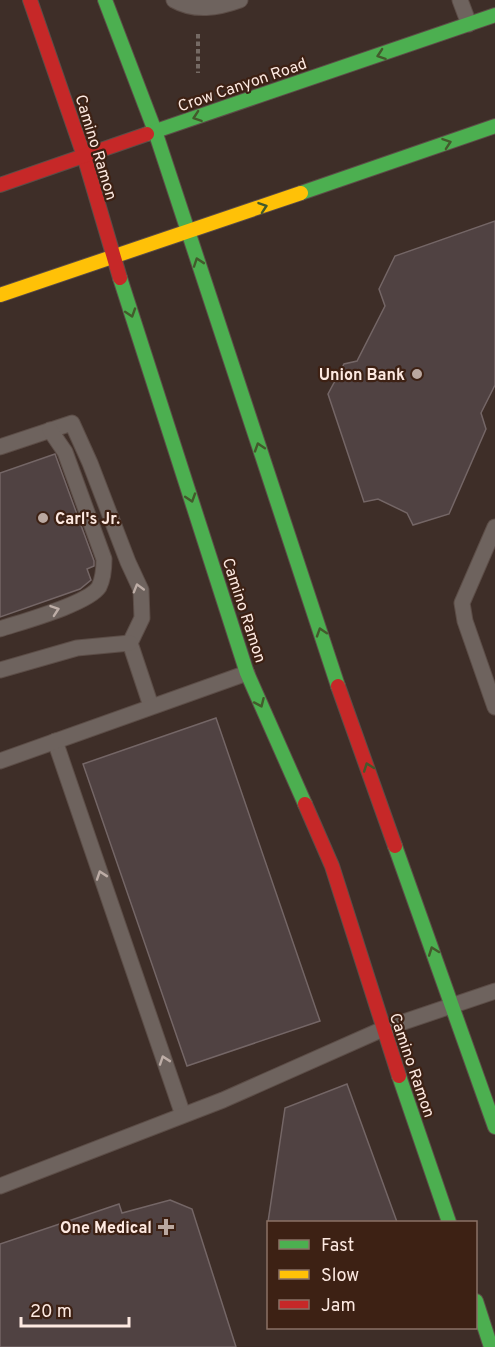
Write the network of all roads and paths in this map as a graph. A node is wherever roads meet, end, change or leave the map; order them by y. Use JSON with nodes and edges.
{"nodes":[{"id":1,"x":30,"y":0,"type":"edge"},
{"id":2,"x":105,"y":0,"type":"edge"},
{"id":3,"x":174,"y":0,"type":"edge"},
{"id":4,"x":240,"y":0,"type":"edge"},
{"id":5,"x":460,"y":0,"type":"edge"},
{"id":6,"x":495,"y":15,"type":"edge"},
{"id":7,"x":469,"y":24,"type":"junction"},
{"id":8,"x":495,"y":126,"type":"edge"},
{"id":9,"x":155,"y":131,"type":"junction"},
{"id":10,"x":84,"y":156,"type":"junction"},
{"id":11,"x":0,"y":185,"type":"edge"},
{"id":12,"x":188,"y":232,"type":"junction"},
{"id":13,"x":113,"y":257,"type":"junction"},
{"id":14,"x":0,"y":295,"type":"edge"},
{"id":15,"x":50,"y":430,"type":"junction"},
{"id":16,"x":0,"y":447,"type":"edge"},
{"id":17,"x":495,"y":527,"type":"edge"},
{"id":18,"x":0,"y":629,"type":"edge"},
{"id":19,"x":130,"y":643,"type":"junction"},
{"id":20,"x":0,"y":670,"type":"edge"},
{"id":21,"x":247,"y":673,"type":"junction"},
{"id":22,"x":151,"y":706,"type":"junction"},
{"id":23,"x":495,"y":707,"type":"edge"},
{"id":24,"x":56,"y":741,"type":"junction"},
{"id":25,"x":0,"y":761,"type":"edge"},
{"id":26,"x":495,"y":991,"type":"edge"},
{"id":27,"x":453,"y":1006,"type":"junction"},
{"id":28,"x":383,"y":1029,"type":"junction"},
{"id":29,"x":183,"y":1115,"type":"junction"},
{"id":30,"x":495,"y":1127,"type":"edge"},
{"id":31,"x":0,"y":1186,"type":"edge"},
{"id":32,"x":449,"y":1221,"type":"edge"},
{"id":33,"x":477,"y":1304,"type":"edge"},
{"id":34,"x":491,"y":1347,"type":"edge"}],
"edges":[{"from":1,"to":10,"type":"street","name":"Camino Ramon"},
{"from":2,"to":9,"type":"street"},
{"from":3,"to":4,"type":"lane"},
{"from":5,"to":7,"type":"lane"},
{"from":6,"to":7,"type":"street","name":"Crow Canyon Road"},
{"from":7,"to":9,"type":"street","name":"Crow Canyon Road","one_way":true},
{"from":12,"to":8,"type":"street","one_way":true},
{"from":9,"to":10,"type":"street","name":"Crow Canyon Road"},
{"from":9,"to":12,"type":"street"},
{"from":10,"to":11,"type":"street","name":"Crow Canyon Road"},
{"from":10,"to":13,"type":"street","name":"Camino Ramon"},
{"from":12,"to":13,"type":"street"},
{"from":27,"to":12,"type":"street","one_way":true},
{"from":13,"to":14,"type":"street"},
{"from":13,"to":21,"type":"street","name":"Camino Ramon","one_way":true},
{"from":15,"to":16,"type":"lane"},
{"from":18,"to":15,"type":"lane","one_way":true},
{"from":19,"to":15,"type":"lane","one_way":true},
{"from":17,"to":23,"type":"lane"},
{"from":19,"to":20,"type":"lane"},
{"from":19,"to":22,"type":"lane"},
{"from":21,"to":22,"type":"lane"},
{"from":21,"to":28,"type":"street","name":"Camino Ramon","one_way":true},
{"from":22,"to":24,"type":"lane"},
{"from":24,"to":25,"type":"lane"},
{"from":29,"to":24,"type":"lane","one_way":true},
{"from":26,"to":27,"type":"lane"},
{"from":27,"to":28,"type":"lane"},
{"from":27,"to":30,"type":"street"},
{"from":28,"to":29,"type":"lane"},
{"from":28,"to":32,"type":"street","name":"Camino Ramon"},
{"from":29,"to":31,"type":"lane"},
{"from":33,"to":34,"type":"street"}]}
